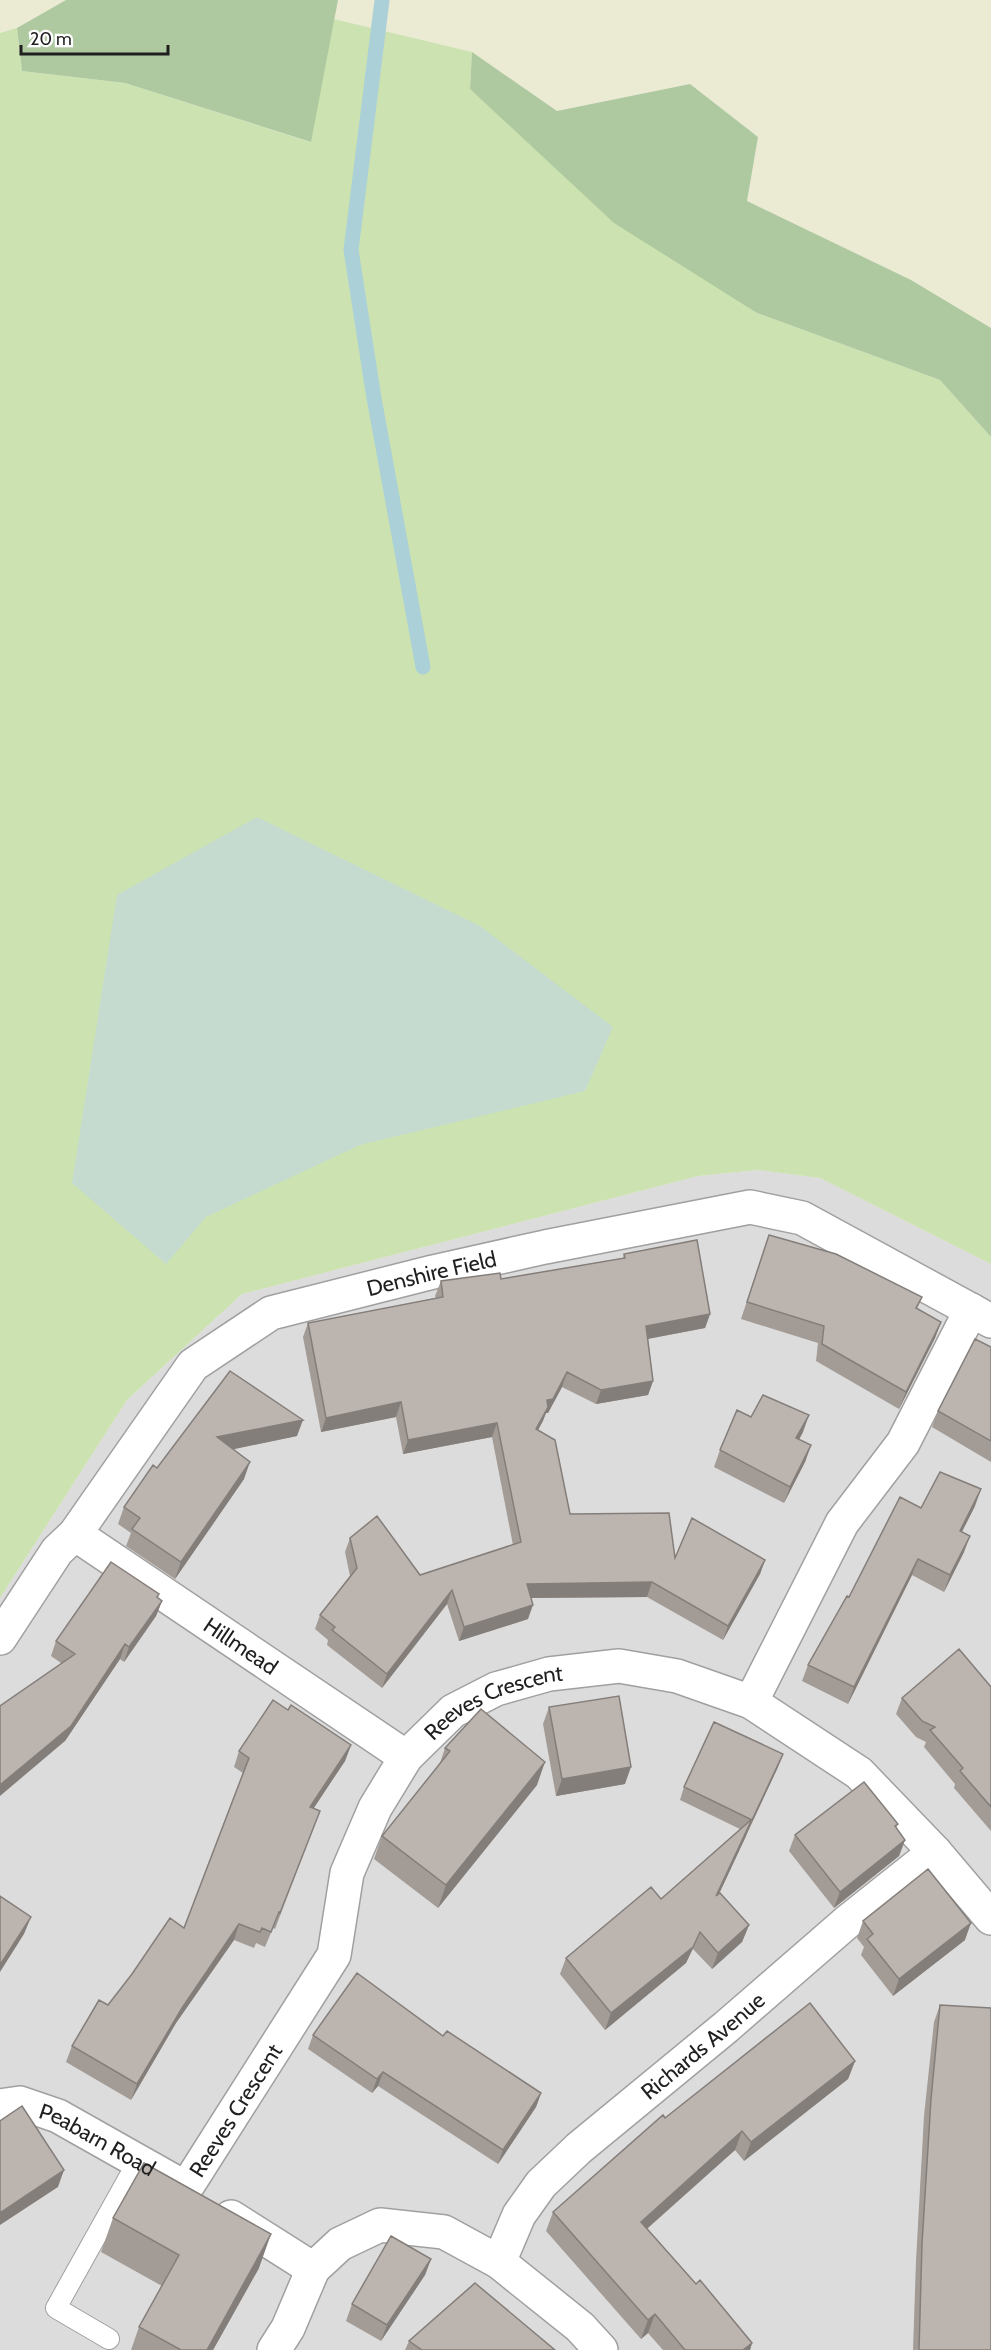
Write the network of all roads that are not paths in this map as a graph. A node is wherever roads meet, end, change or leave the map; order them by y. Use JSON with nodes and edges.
{"nodes":[{"id":1,"x":981,"y":1316,"type":"edge"},
{"id":2,"x":75,"y":1534,"type":"junction"},
{"id":3,"x":0,"y":1638,"type":"edge"},
{"id":4,"x":751,"y":1702,"type":"junction"},
{"id":5,"x":406,"y":1757,"type":"junction"},
{"id":6,"x":935,"y":1852,"type":"junction"},
{"id":7,"x":991,"y":1918,"type":"edge"},
{"id":8,"x":0,"y":2106,"type":"edge"},
{"id":9,"x":138,"y":2161,"type":"junction"},
{"id":10,"x":186,"y":2188,"type":"junction"},
{"id":11,"x":499,"y":2262,"type":"junction"},
{"id":12,"x":313,"y":2269,"type":"junction"},
{"id":13,"x":109,"y":2339,"type":"dead end"},
{"id":14,"x":274,"y":2350,"type":"edge"},
{"id":15,"x":601,"y":2350,"type":"edge"}],
"edges":[{"from":1,"to":2,"type":"street","name":"Denshire Field"},
{"from":1,"to":4,"type":"street"},
{"from":2,"to":3,"type":"street","name":"Denshire Field"},
{"from":2,"to":5,"type":"street","name":"Hillmead"},
{"from":4,"to":5,"type":"street","name":"Reeves Crescent"},
{"from":4,"to":6,"type":"street","name":"Reeves Crescent"},
{"from":5,"to":10,"type":"street","name":"Reeves Crescent"},
{"from":6,"to":7,"type":"street","name":"Reeves Crescent"},
{"from":6,"to":11,"type":"street","name":"Richards Avenue"},
{"from":8,"to":9,"type":"street","name":"Peabarn Road"},
{"from":9,"to":10,"type":"street","name":"Peabarn Road"},
{"from":9,"to":13,"type":"lane"},
{"from":10,"to":12,"type":"street","name":"Peabarn Road"},
{"from":11,"to":12,"type":"street"},
{"from":11,"to":15,"type":"street"},
{"from":12,"to":14,"type":"street"}]}
